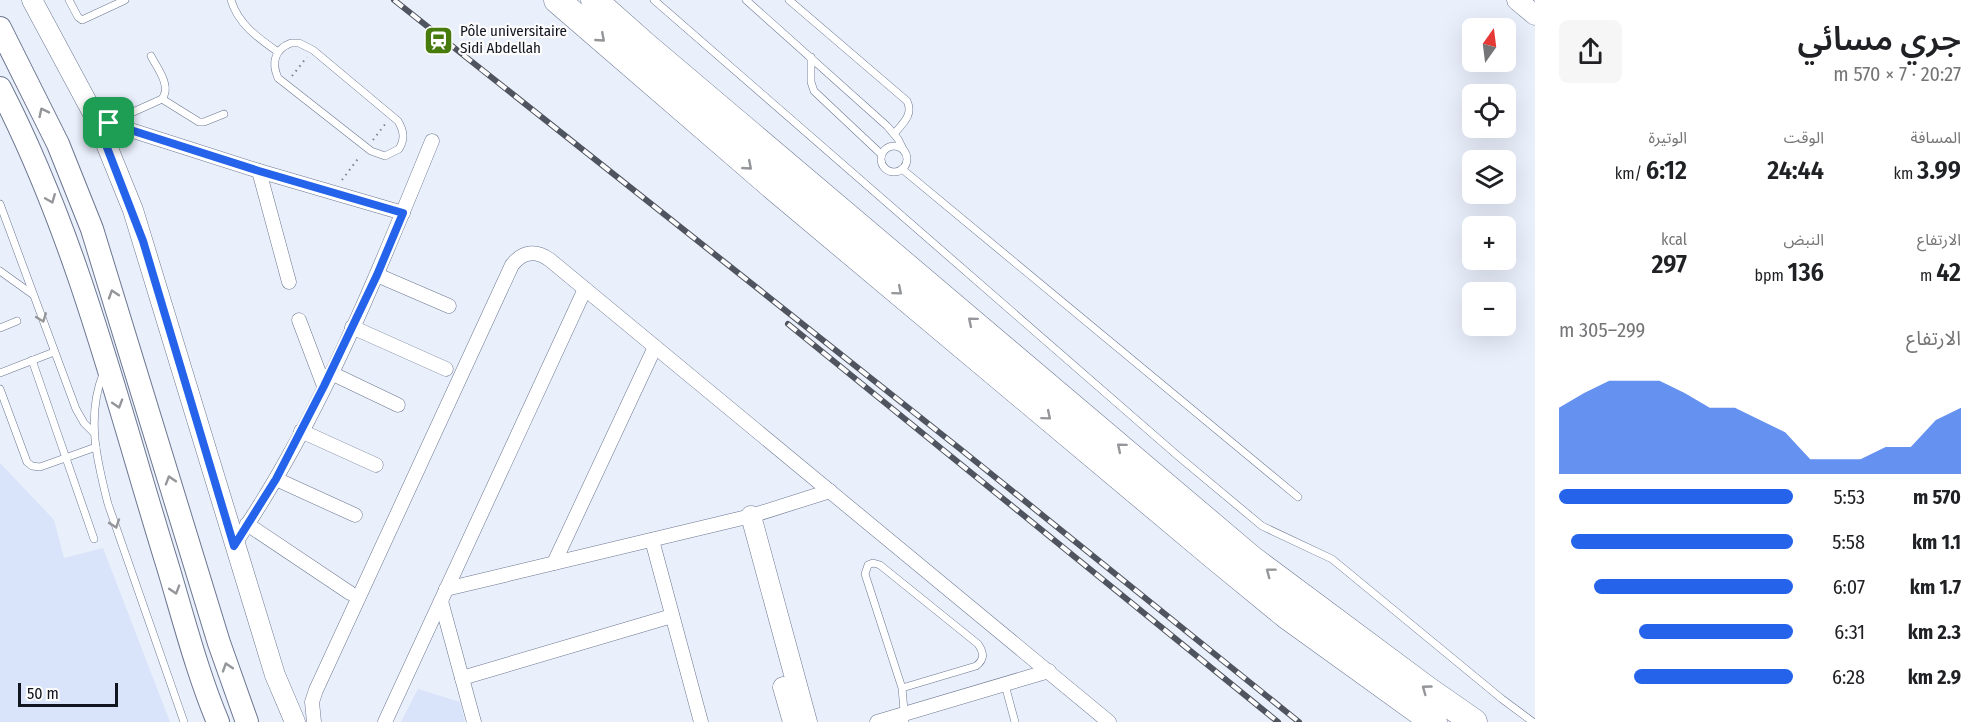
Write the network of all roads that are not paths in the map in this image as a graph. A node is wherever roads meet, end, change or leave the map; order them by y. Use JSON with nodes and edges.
{"nodes":[{"id":1,"x":32,"y":0,"type":"edge"},
{"id":2,"x":69,"y":0,"type":"edge"},
{"id":3,"x":125,"y":0,"type":"edge"},
{"id":4,"x":231,"y":0,"type":"edge"},
{"id":5,"x":557,"y":0,"type":"edge"},
{"id":6,"x":594,"y":0,"type":"edge"},
{"id":7,"x":654,"y":0,"type":"edge"},
{"id":8,"x":746,"y":0,"type":"edge"},
{"id":9,"x":789,"y":0,"type":"edge"},
{"id":10,"x":1517,"y":0,"type":"edge"},
{"id":11,"x":1535,"y":15,"type":"edge"},
{"id":12,"x":0,"y":28,"type":"edge"},
{"id":13,"x":278,"y":52,"type":"junction"},
{"id":14,"x":151,"y":56,"type":"dead end"},
{"id":15,"x":811,"y":57,"type":"junction"},
{"id":16,"x":0,"y":88,"type":"edge"},
{"id":17,"x":162,"y":99,"type":"junction"},
{"id":18,"x":224,"y":114,"type":"dead end"},
{"id":19,"x":103,"y":121,"type":"junction"},
{"id":20,"x":894,"y":134,"type":"junction"},
{"id":21,"x":432,"y":141,"type":"dead end"},
{"id":22,"x":904,"y":150,"type":"junction"},
{"id":23,"x":881,"y":154,"type":"junction"},
{"id":24,"x":902,"y":169,"type":"junction"},
{"id":25,"x":259,"y":171,"type":"junction"},
{"id":26,"x":0,"y":204,"type":"edge"},
{"id":27,"x":403,"y":213,"type":"junction"},
{"id":28,"x":0,"y":271,"type":"edge"},
{"id":29,"x":377,"y":275,"type":"junction"},
{"id":30,"x":290,"y":282,"type":"dead end"},
{"id":31,"x":585,"y":289,"type":"junction"},
{"id":32,"x":33,"y":294,"type":"junction"},
{"id":33,"x":448,"y":306,"type":"dead end"},
{"id":34,"x":299,"y":320,"type":"dead end"},
{"id":35,"x":17,"y":321,"type":"dead end"},
{"id":36,"x":352,"y":327,"type":"junction"},
{"id":37,"x":0,"y":328,"type":"edge"},
{"id":38,"x":655,"y":347,"type":"junction"},
{"id":39,"x":54,"y":352,"type":"junction"},
{"id":40,"x":32,"y":360,"type":"junction"},
{"id":41,"x":106,"y":366,"type":"junction"},
{"id":42,"x":446,"y":369,"type":"dead end"},
{"id":43,"x":0,"y":373,"type":"edge"},
{"id":44,"x":328,"y":380,"type":"junction"},
{"id":45,"x":0,"y":389,"type":"edge"},
{"id":46,"x":398,"y":405,"type":"dead end"},
{"id":47,"x":301,"y":431,"type":"junction"},
{"id":48,"x":93,"y":432,"type":"junction"},
{"id":49,"x":96,"y":447,"type":"junction"},
{"id":50,"x":65,"y":458,"type":"junction"},
{"id":51,"x":376,"y":465,"type":"dead end"},
{"id":52,"x":276,"y":479,"type":"junction"},
{"id":53,"x":830,"y":491,"type":"junction"},
{"id":54,"x":1298,"y":497,"type":"dead end"},
{"id":55,"x":355,"y":515,"type":"dead end"},
{"id":56,"x":745,"y":518,"type":"junction"},
{"id":57,"x":247,"y":524,"type":"junction"},
{"id":58,"x":94,"y":538,"type":"dead end"},
{"id":59,"x":652,"y":540,"type":"junction"},
{"id":60,"x":234,"y":546,"type":"junction"},
{"id":61,"x":554,"y":563,"type":"junction"},
{"id":62,"x":350,"y":593,"type":"dead end"},
{"id":63,"x":444,"y":595,"type":"junction"},
{"id":64,"x":672,"y":616,"type":"junction"},
{"id":65,"x":1049,"y":671,"type":"junction"},
{"id":66,"x":462,"y":678,"type":"junction"},
{"id":67,"x":1005,"y":685,"type":"junction"},
{"id":68,"x":902,"y":688,"type":"junction"},
{"id":69,"x":904,"y":719,"type":"edge"},
{"id":70,"x":184,"y":722,"type":"edge"},
{"id":71,"x":218,"y":722,"type":"edge"},
{"id":72,"x":246,"y":722,"type":"edge"},
{"id":73,"x":295,"y":722,"type":"edge"},
{"id":74,"x":314,"y":722,"type":"edge"},
{"id":75,"x":385,"y":722,"type":"edge"},
{"id":76,"x":474,"y":722,"type":"edge"},
{"id":77,"x":701,"y":722,"type":"edge"},
{"id":78,"x":793,"y":722,"type":"edge"},
{"id":79,"x":807,"y":722,"type":"edge"},
{"id":80,"x":877,"y":722,"type":"edge"},
{"id":81,"x":1015,"y":722,"type":"edge"},
{"id":82,"x":1109,"y":722,"type":"edge"},
{"id":83,"x":1434,"y":722,"type":"edge"},
{"id":84,"x":1474,"y":722,"type":"edge"},
{"id":85,"x":1533,"y":722,"type":"edge"}],
"edges":[{"from":1,"to":19,"type":"street"},
{"from":2,"to":3,"type":"lane"},
{"from":4,"to":13,"type":"lane"},
{"from":5,"to":83,"type":"highway","one_way":true},
{"from":84,"to":6,"type":"highway","one_way":true},
{"from":7,"to":85,"type":"lane"},
{"from":8,"to":15,"type":"lane"},
{"from":9,"to":20,"type":"lane"},
{"from":10,"to":11,"type":"street"},
{"from":72,"to":12,"type":"main road","one_way":true},
{"from":13,"to":13,"type":"lane"},
{"from":14,"to":17,"type":"lane"},
{"from":15,"to":20,"type":"lane"},
{"from":15,"to":23,"type":"lane"},
{"from":16,"to":41,"type":"main road","one_way":true},
{"from":17,"to":18,"type":"lane"},
{"from":17,"to":19,"type":"lane"},
{"from":19,"to":25,"type":"street"},
{"from":19,"to":60,"type":"street"},
{"from":20,"to":22,"type":"lane"},
{"from":21,"to":27,"type":"street"},
{"from":22,"to":23,"type":"lane"},
{"from":22,"to":24,"type":"lane"},
{"from":23,"to":24,"type":"lane"},
{"from":24,"to":54,"type":"lane"},
{"from":25,"to":27,"type":"street"},
{"from":25,"to":30,"type":"street"},
{"from":26,"to":32,"type":"lane"},
{"from":27,"to":29,"type":"street"},
{"from":28,"to":32,"type":"lane"},
{"from":29,"to":33,"type":"street"},
{"from":29,"to":36,"type":"street"},
{"from":31,"to":38,"type":"street"},
{"from":31,"to":63,"type":"street"},
{"from":31,"to":74,"type":"street"},
{"from":32,"to":39,"type":"lane","one_way":true},
{"from":34,"to":44,"type":"street"},
{"from":35,"to":37,"type":"lane"},
{"from":36,"to":42,"type":"street"},
{"from":36,"to":44,"type":"street"},
{"from":38,"to":53,"type":"street"},
{"from":38,"to":61,"type":"street"},
{"from":39,"to":40,"type":"lane"},
{"from":39,"to":48,"type":"lane"},
{"from":40,"to":43,"type":"lane"},
{"from":40,"to":50,"type":"lane"},
{"from":41,"to":48,"type":"lane"},
{"from":41,"to":71,"type":"main road","one_way":true},
{"from":44,"to":46,"type":"street"},
{"from":44,"to":47,"type":"street"},
{"from":45,"to":50,"type":"lane"},
{"from":47,"to":51,"type":"street"},
{"from":47,"to":52,"type":"street"},
{"from":48,"to":49,"type":"lane"},
{"from":49,"to":50,"type":"lane"},
{"from":49,"to":70,"type":"lane","one_way":true},
{"from":50,"to":58,"type":"lane"},
{"from":52,"to":55,"type":"street"},
{"from":52,"to":57,"type":"street"},
{"from":53,"to":56,"type":"street"},
{"from":53,"to":65,"type":"street"},
{"from":56,"to":59,"type":"street"},
{"from":56,"to":78,"type":"street"},
{"from":56,"to":79,"type":"street"},
{"from":57,"to":60,"type":"street"},
{"from":57,"to":62,"type":"street"},
{"from":59,"to":61,"type":"street"},
{"from":59,"to":64,"type":"street"},
{"from":60,"to":73,"type":"street"},
{"from":61,"to":63,"type":"street"},
{"from":63,"to":66,"type":"street"},
{"from":63,"to":75,"type":"street"},
{"from":64,"to":66,"type":"street"},
{"from":64,"to":77,"type":"street"},
{"from":65,"to":67,"type":"street"},
{"from":65,"to":82,"type":"street"},
{"from":66,"to":76,"type":"street"},
{"from":67,"to":69,"type":"street"},
{"from":67,"to":81,"type":"lane"},
{"from":68,"to":68,"type":"lane"},
{"from":68,"to":69,"type":"lane"},
{"from":69,"to":80,"type":"street"}]}
